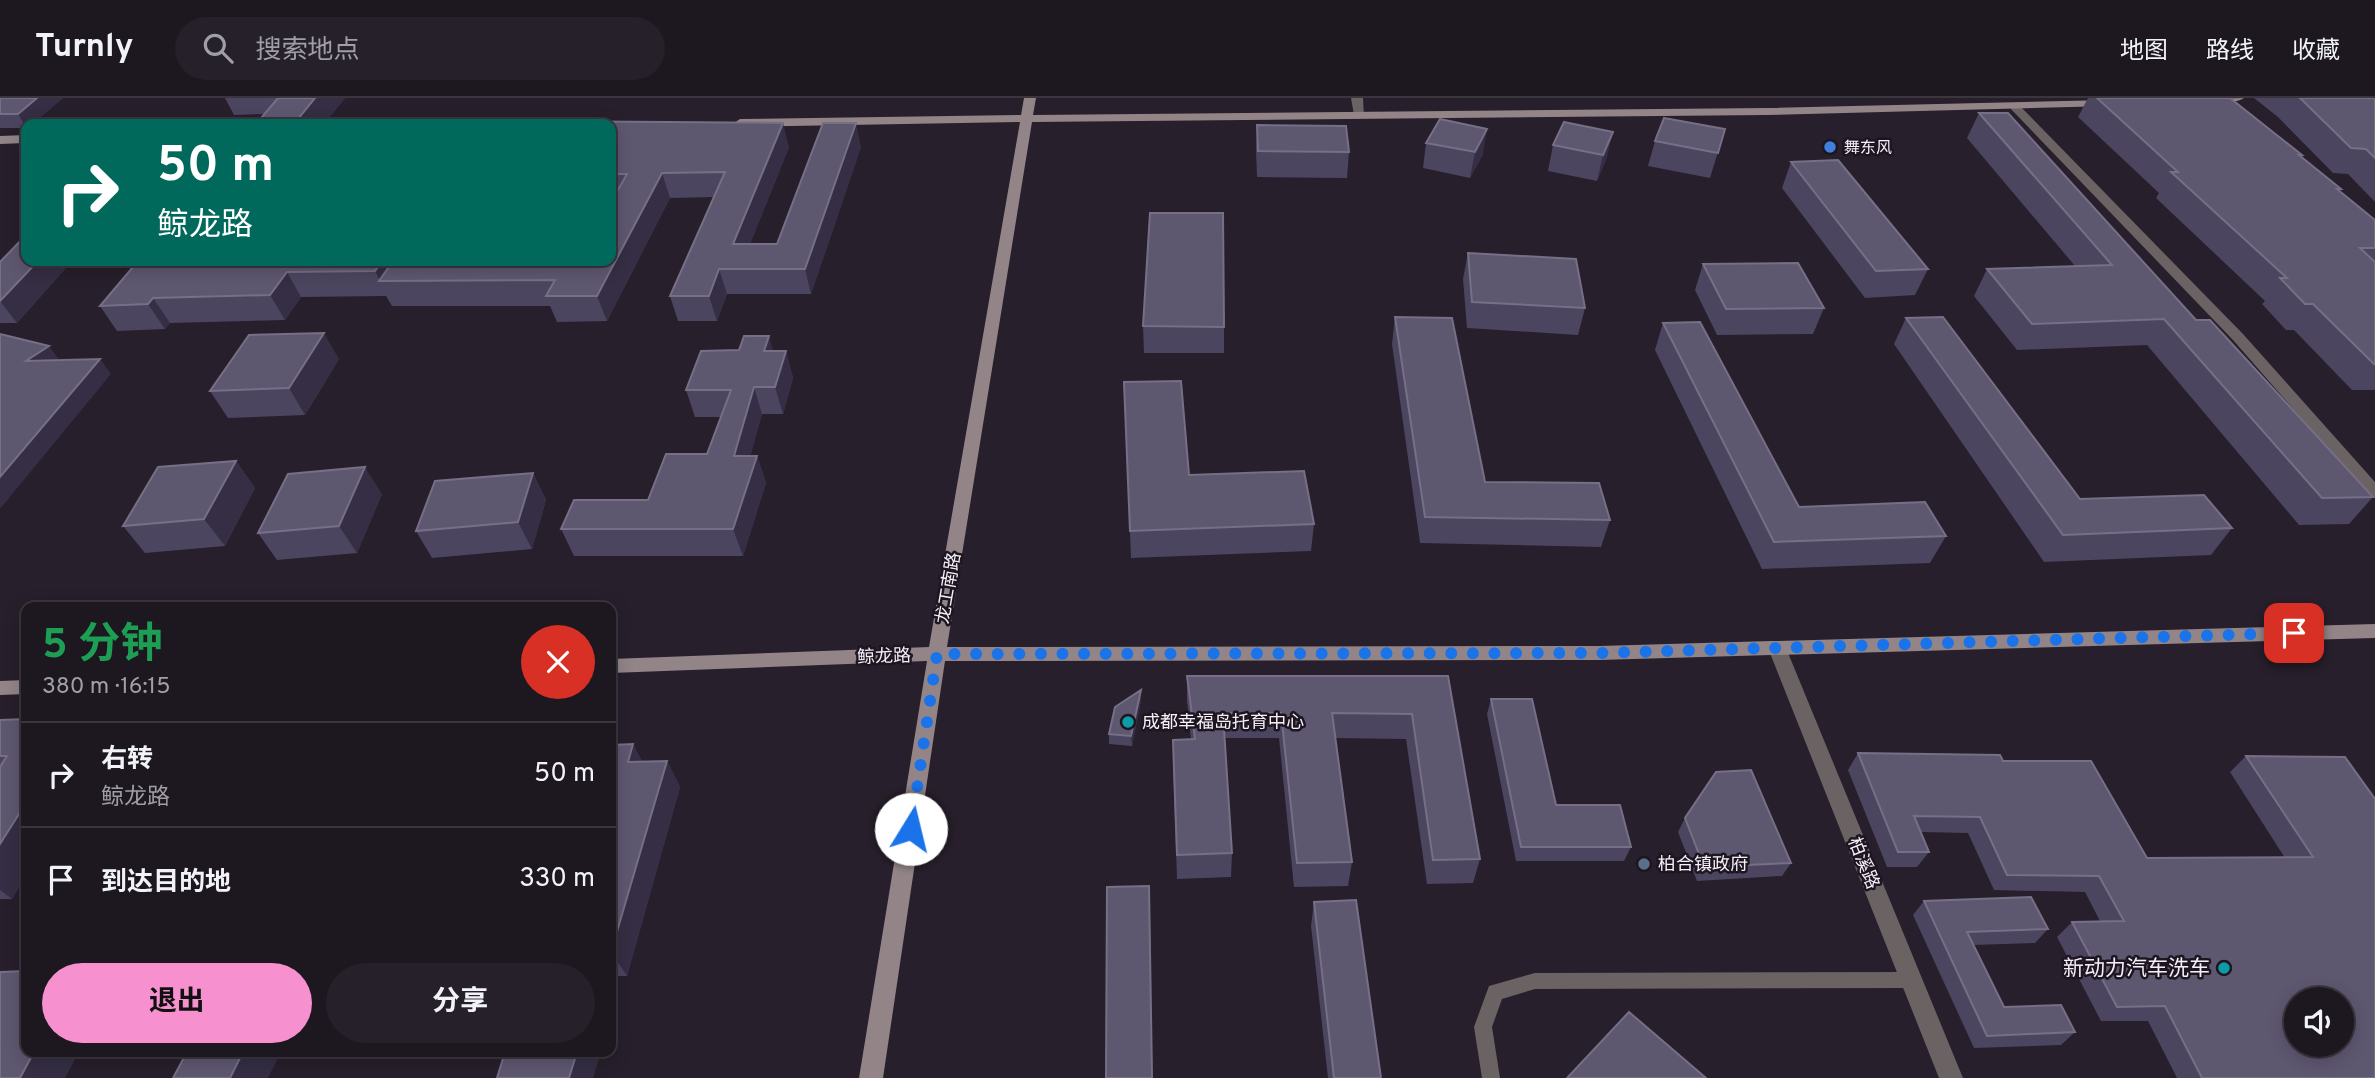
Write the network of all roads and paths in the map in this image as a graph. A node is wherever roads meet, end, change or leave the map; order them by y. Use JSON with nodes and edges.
{"nodes":[{"id":1,"x":1030,"y":98,"type":"edge"},
{"id":2,"x":1357,"y":98,"type":"edge"},
{"id":3,"x":2238,"y":98,"type":"edge"},
{"id":4,"x":2197,"y":99,"type":"edge"},
{"id":5,"x":2118,"y":102,"type":"edge"},
{"id":6,"x":2014,"y":106,"type":"junction"},
{"id":7,"x":1360,"y":116,"type":"junction"},
{"id":8,"x":1028,"y":117,"type":"junction"},
{"id":9,"x":722,"y":124,"type":"edge"},
{"id":10,"x":21,"y":139,"type":"edge"},
{"id":11,"x":0,"y":140,"type":"edge"},
{"id":12,"x":2375,"y":492,"type":"edge"},
{"id":13,"x":2375,"y":631,"type":"edge"},
{"id":14,"x":1777,"y":648,"type":"junction"},
{"id":15,"x":937,"y":654,"type":"junction"},
{"id":16,"x":616,"y":666,"type":"edge"},
{"id":17,"x":21,"y":687,"type":"edge"},
{"id":18,"x":0,"y":688,"type":"edge"},
{"id":19,"x":1911,"y":980,"type":"junction"},
{"id":20,"x":871,"y":1078,"type":"edge"},
{"id":21,"x":1492,"y":1078,"type":"edge"},
{"id":22,"x":1951,"y":1078,"type":"edge"}],
"edges":[{"from":1,"to":8,"type":"street","name":"龙工南路"},
{"from":2,"to":7,"type":"street"},
{"from":3,"to":4,"type":"street"},
{"from":5,"to":6,"type":"street"},
{"from":6,"to":7,"type":"street"},
{"from":6,"to":12,"type":"street"},
{"from":7,"to":8,"type":"street"},
{"from":8,"to":9,"type":"street"},
{"from":8,"to":15,"type":"street","name":"龙工南路"},
{"from":10,"to":11,"type":"street"},
{"from":13,"to":14,"type":"street","name":"鲸龙路"},
{"from":14,"to":15,"type":"street","name":"鲸龙路"},
{"from":14,"to":19,"type":"street","name":"柏溪路"},
{"from":15,"to":16,"type":"street","name":"鲸龙路"},
{"from":15,"to":20,"type":"street","name":"龙工南路"},
{"from":17,"to":18,"type":"street"},
{"from":19,"to":21,"type":"lane"},
{"from":19,"to":22,"type":"street","name":"柏溪路"}]}
